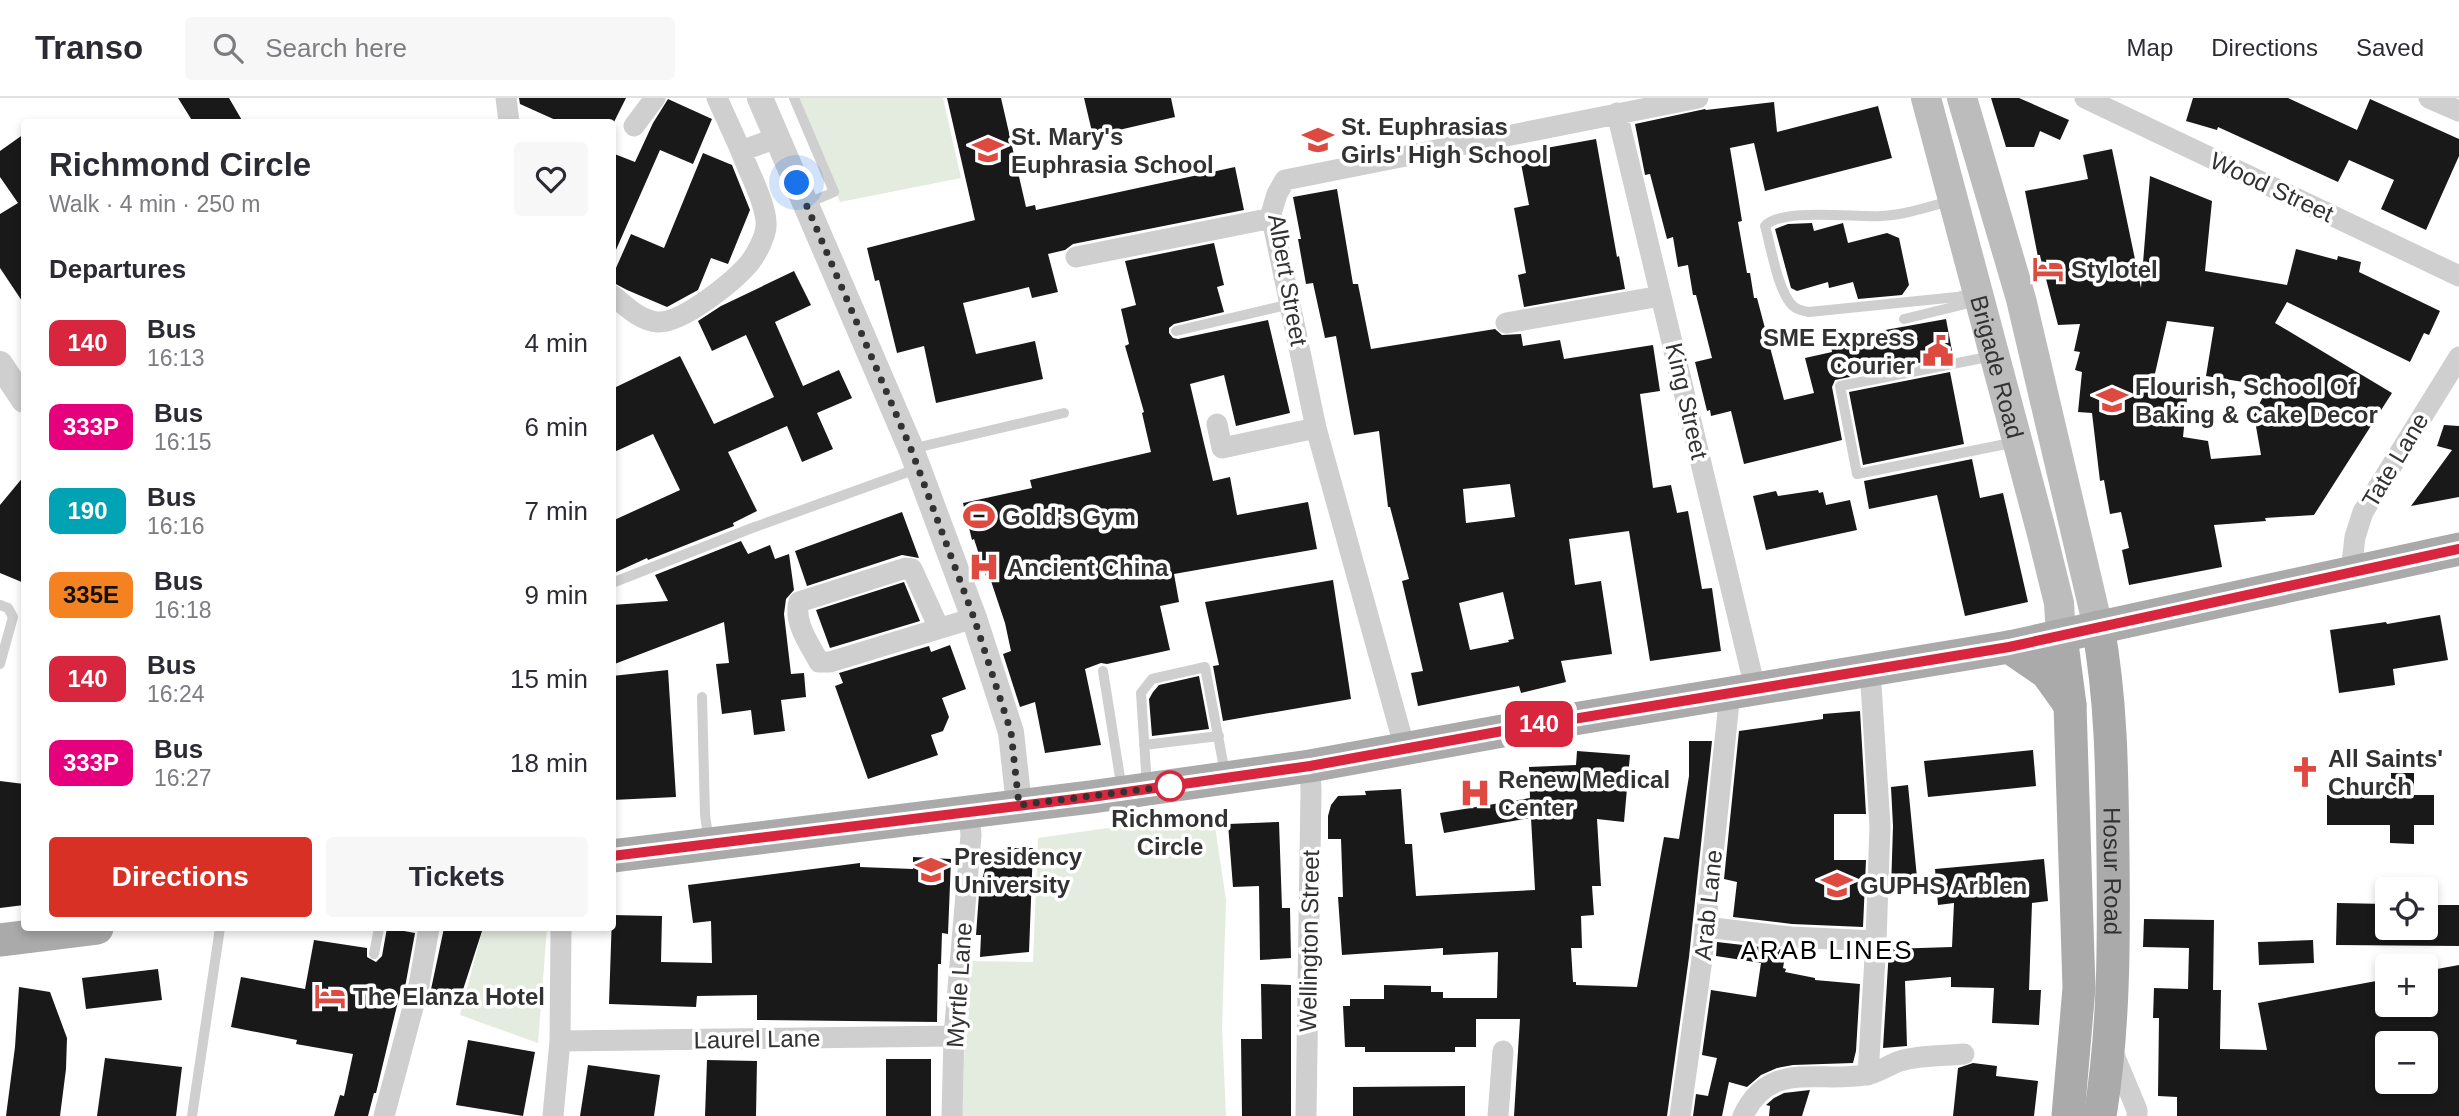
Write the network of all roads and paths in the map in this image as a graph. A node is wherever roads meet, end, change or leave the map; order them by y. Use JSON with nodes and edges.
{"nodes":[{"id":1,"x":506,"y":98,"type":"edge"},
{"id":2,"x":655,"y":98,"type":"edge"},
{"id":3,"x":717,"y":98,"type":"edge"},
{"id":4,"x":760,"y":98,"type":"edge"},
{"id":5,"x":794,"y":98,"type":"edge"},
{"id":6,"x":1698,"y":98,"type":"edge"},
{"id":7,"x":1926,"y":98,"type":"edge"},
{"id":8,"x":1962,"y":98,"type":"edge"},
{"id":9,"x":2085,"y":98,"type":"edge"},
{"id":10,"x":2429,"y":98,"type":"edge"},
{"id":11,"x":2459,"y":111,"type":"edge"},
{"id":12,"x":1617,"y":113,"type":"junction"},
{"id":13,"x":509,"y":119,"type":"edge"},
{"id":14,"x":634,"y":126,"type":"dead end"},
{"id":15,"x":777,"y":138,"type":"junction"},
{"id":16,"x":741,"y":151,"type":"junction"},
{"id":17,"x":1953,"y":200,"type":"junction"},
{"id":18,"x":806,"y":204,"type":"junction"},
{"id":19,"x":1272,"y":218,"type":"junction"},
{"id":20,"x":1076,"y":257,"type":"dead end"},
{"id":21,"x":2459,"y":276,"type":"edge"},
{"id":22,"x":1661,"y":296,"type":"junction"},
{"id":23,"x":1979,"y":296,"type":"junction"},
{"id":24,"x":616,"y":298,"type":"edge"},
{"id":25,"x":1291,"y":304,"type":"junction"},
{"id":26,"x":1904,"y":319,"type":"dead end"},
{"id":27,"x":1506,"y":323,"type":"dead end"},
{"id":28,"x":1176,"y":331,"type":"dead end"},
{"id":29,"x":1995,"y":355,"type":"junction"},
{"id":30,"x":2459,"y":357,"type":"edge"},
{"id":31,"x":0,"y":364,"type":"edge"},
{"id":32,"x":21,"y":390,"type":"edge"},
{"id":33,"x":1064,"y":414,"type":"dead end"},
{"id":34,"x":1217,"y":424,"type":"dead end"},
{"id":35,"x":1316,"y":428,"type":"junction"},
{"id":36,"x":2018,"y":442,"type":"junction"},
{"id":37,"x":915,"y":458,"type":"junction"},
{"id":38,"x":2459,"y":549,"type":"edge"},
{"id":39,"x":2351,"y":571,"type":"junction"},
{"id":40,"x":616,"y":581,"type":"edge"},
{"id":41,"x":0,"y":605,"type":"edge"},
{"id":42,"x":974,"y":618,"type":"junction"},
{"id":43,"x":2098,"y":627,"type":"junction"},
{"id":44,"x":939,"y":628,"type":"junction"},
{"id":45,"x":2061,"y":636,"type":"junction"},
{"id":46,"x":2009,"y":647,"type":"junction"},
{"id":47,"x":0,"y":664,"type":"edge"},
{"id":48,"x":1870,"y":669,"type":"junction"},
{"id":49,"x":1103,"y":671,"type":"dead end"},
{"id":50,"x":1743,"y":691,"type":"junction"},
{"id":51,"x":702,"y":697,"type":"dead end"},
{"id":52,"x":2070,"y":705,"type":"junction"},
{"id":53,"x":1219,"y":736,"type":"junction"},
{"id":54,"x":1144,"y":745,"type":"junction"},
{"id":55,"x":1405,"y":749,"type":"junction"},
{"id":56,"x":1310,"y":766,"type":"junction"},
{"id":57,"x":1226,"y":778,"type":"junction"},
{"id":58,"x":1135,"y":791,"type":"junction"},
{"id":59,"x":1019,"y":805,"type":"junction"},
{"id":60,"x":969,"y":812,"type":"junction"},
{"id":61,"x":709,"y":843,"type":"junction"},
{"id":62,"x":616,"y":855,"type":"edge"},
{"id":63,"x":1705,"y":927,"type":"junction"},
{"id":64,"x":73,"y":931,"type":"edge"},
{"id":65,"x":220,"y":931,"type":"edge"},
{"id":66,"x":378,"y":931,"type":"edge"},
{"id":67,"x":428,"y":931,"type":"edge"},
{"id":68,"x":561,"y":931,"type":"edge"},
{"id":69,"x":0,"y":940,"type":"edge"},
{"id":70,"x":1876,"y":941,"type":"junction"},
{"id":71,"x":374,"y":954,"type":"dead end"},
{"id":72,"x":954,"y":1036,"type":"junction"},
{"id":73,"x":560,"y":1041,"type":"junction"},
{"id":74,"x":2109,"y":1042,"type":"junction"},
{"id":75,"x":1503,"y":1051,"type":"dead end"},
{"id":76,"x":1964,"y":1054,"type":"dead end"},
{"id":77,"x":1868,"y":1075,"type":"junction"},
{"id":78,"x":192,"y":1116,"type":"edge"},
{"id":79,"x":384,"y":1116,"type":"edge"},
{"id":80,"x":553,"y":1116,"type":"edge"},
{"id":81,"x":952,"y":1116,"type":"edge"},
{"id":82,"x":1306,"y":1116,"type":"edge"},
{"id":83,"x":1498,"y":1116,"type":"edge"},
{"id":84,"x":1681,"y":1116,"type":"edge"},
{"id":85,"x":1743,"y":1116,"type":"edge"},
{"id":86,"x":2068,"y":1116,"type":"edge"},
{"id":87,"x":2100,"y":1116,"type":"edge"},
{"id":88,"x":2137,"y":1116,"type":"edge"}],
"edges":[{"from":1,"to":13,"type":"street"},
{"from":2,"to":14,"type":"street"},
{"from":3,"to":16,"type":"street"},
{"from":4,"to":15,"type":"street"},
{"from":5,"to":18,"type":"lane"},
{"from":6,"to":12,"type":"street","name":"Albert Street"},
{"from":7,"to":17,"type":"main road","name":"Brigade Road"},
{"from":8,"to":43,"type":"main road","name":"Brigade Road"},
{"from":9,"to":21,"type":"street","name":"Wood Street"},
{"from":10,"to":11,"type":"street"},
{"from":12,"to":19,"type":"street","name":"Albert Street"},
{"from":12,"to":22,"type":"street","name":"King Street"},
{"from":15,"to":16,"type":"street"},
{"from":15,"to":18,"type":"street"},
{"from":16,"to":24,"type":"street"},
{"from":17,"to":23,"type":"main road","name":"Brigade Road"},
{"from":17,"to":23,"type":"lane"},
{"from":18,"to":37,"type":"street"},
{"from":19,"to":20,"type":"street"},
{"from":19,"to":25,"type":"street","name":"Albert Street"},
{"from":22,"to":27,"type":"street"},
{"from":22,"to":50,"type":"street","name":"King Street"},
{"from":23,"to":26,"type":"lane"},
{"from":23,"to":29,"type":"main road","name":"Brigade Road"},
{"from":25,"to":28,"type":"lane"},
{"from":25,"to":35,"type":"street","name":"Albert Street"},
{"from":29,"to":36,"type":"main road","name":"Brigade Road"},
{"from":29,"to":36,"type":"lane"},
{"from":30,"to":39,"type":"street","name":"Tate Lane"},
{"from":31,"to":32,"type":"street"},
{"from":33,"to":37,"type":"lane"},
{"from":34,"to":35,"type":"street"},
{"from":35,"to":55,"type":"street","name":"Albert Street"},
{"from":36,"to":45,"type":"main road","name":"Brigade Road"},
{"from":37,"to":40,"type":"lane"},
{"from":37,"to":42,"type":"street"},
{"from":38,"to":39,"type":"main road"},
{"from":39,"to":43,"type":"main road"},
{"from":41,"to":47,"type":"lane"},
{"from":42,"to":44,"type":"street"},
{"from":42,"to":59,"type":"street"},
{"from":43,"to":45,"type":"main road"},
{"from":43,"to":74,"type":"main road","name":"Hosur Road"},
{"from":44,"to":44,"type":"street"},
{"from":45,"to":46,"type":"main road"},
{"from":45,"to":52,"type":"main road","name":"Hosur Road"},
{"from":46,"to":48,"type":"main road"},
{"from":46,"to":52,"type":"main road"},
{"from":48,"to":50,"type":"main road"},
{"from":48,"to":70,"type":"street"},
{"from":49,"to":58,"type":"lane"},
{"from":50,"to":55,"type":"main road"},
{"from":50,"to":63,"type":"street","name":"Arab Lane"},
{"from":51,"to":61,"type":"lane"},
{"from":52,"to":86,"type":"main road","name":"Hosur Road"},
{"from":53,"to":54,"type":"lane"},
{"from":53,"to":54,"type":"lane"},
{"from":53,"to":57,"type":"lane"},
{"from":54,"to":58,"type":"lane"},
{"from":55,"to":56,"type":"main road"},
{"from":56,"to":57,"type":"main road"},
{"from":56,"to":82,"type":"street","name":"Wellington Street"},
{"from":57,"to":58,"type":"main road"},
{"from":58,"to":59,"type":"main road"},
{"from":59,"to":60,"type":"main road"},
{"from":60,"to":61,"type":"main road"},
{"from":60,"to":72,"type":"street","name":"Myrtle Lane"},
{"from":61,"to":62,"type":"main road"},
{"from":63,"to":70,"type":"street"},
{"from":63,"to":84,"type":"street","name":"Arab Lane"},
{"from":64,"to":69,"type":"main road"},
{"from":65,"to":78,"type":"lane"},
{"from":66,"to":71,"type":"lane"},
{"from":67,"to":79,"type":"street"},
{"from":68,"to":73,"type":"street"},
{"from":70,"to":77,"type":"street"},
{"from":72,"to":73,"type":"street","name":"Laurel Lane"},
{"from":72,"to":81,"type":"street","name":"Myrtle Lane"},
{"from":73,"to":80,"type":"street"},
{"from":74,"to":87,"type":"main road","name":"Hosur Road"},
{"from":74,"to":88,"type":"street"},
{"from":75,"to":83,"type":"street"},
{"from":76,"to":77,"type":"street"},
{"from":77,"to":85,"type":"street"}]}
